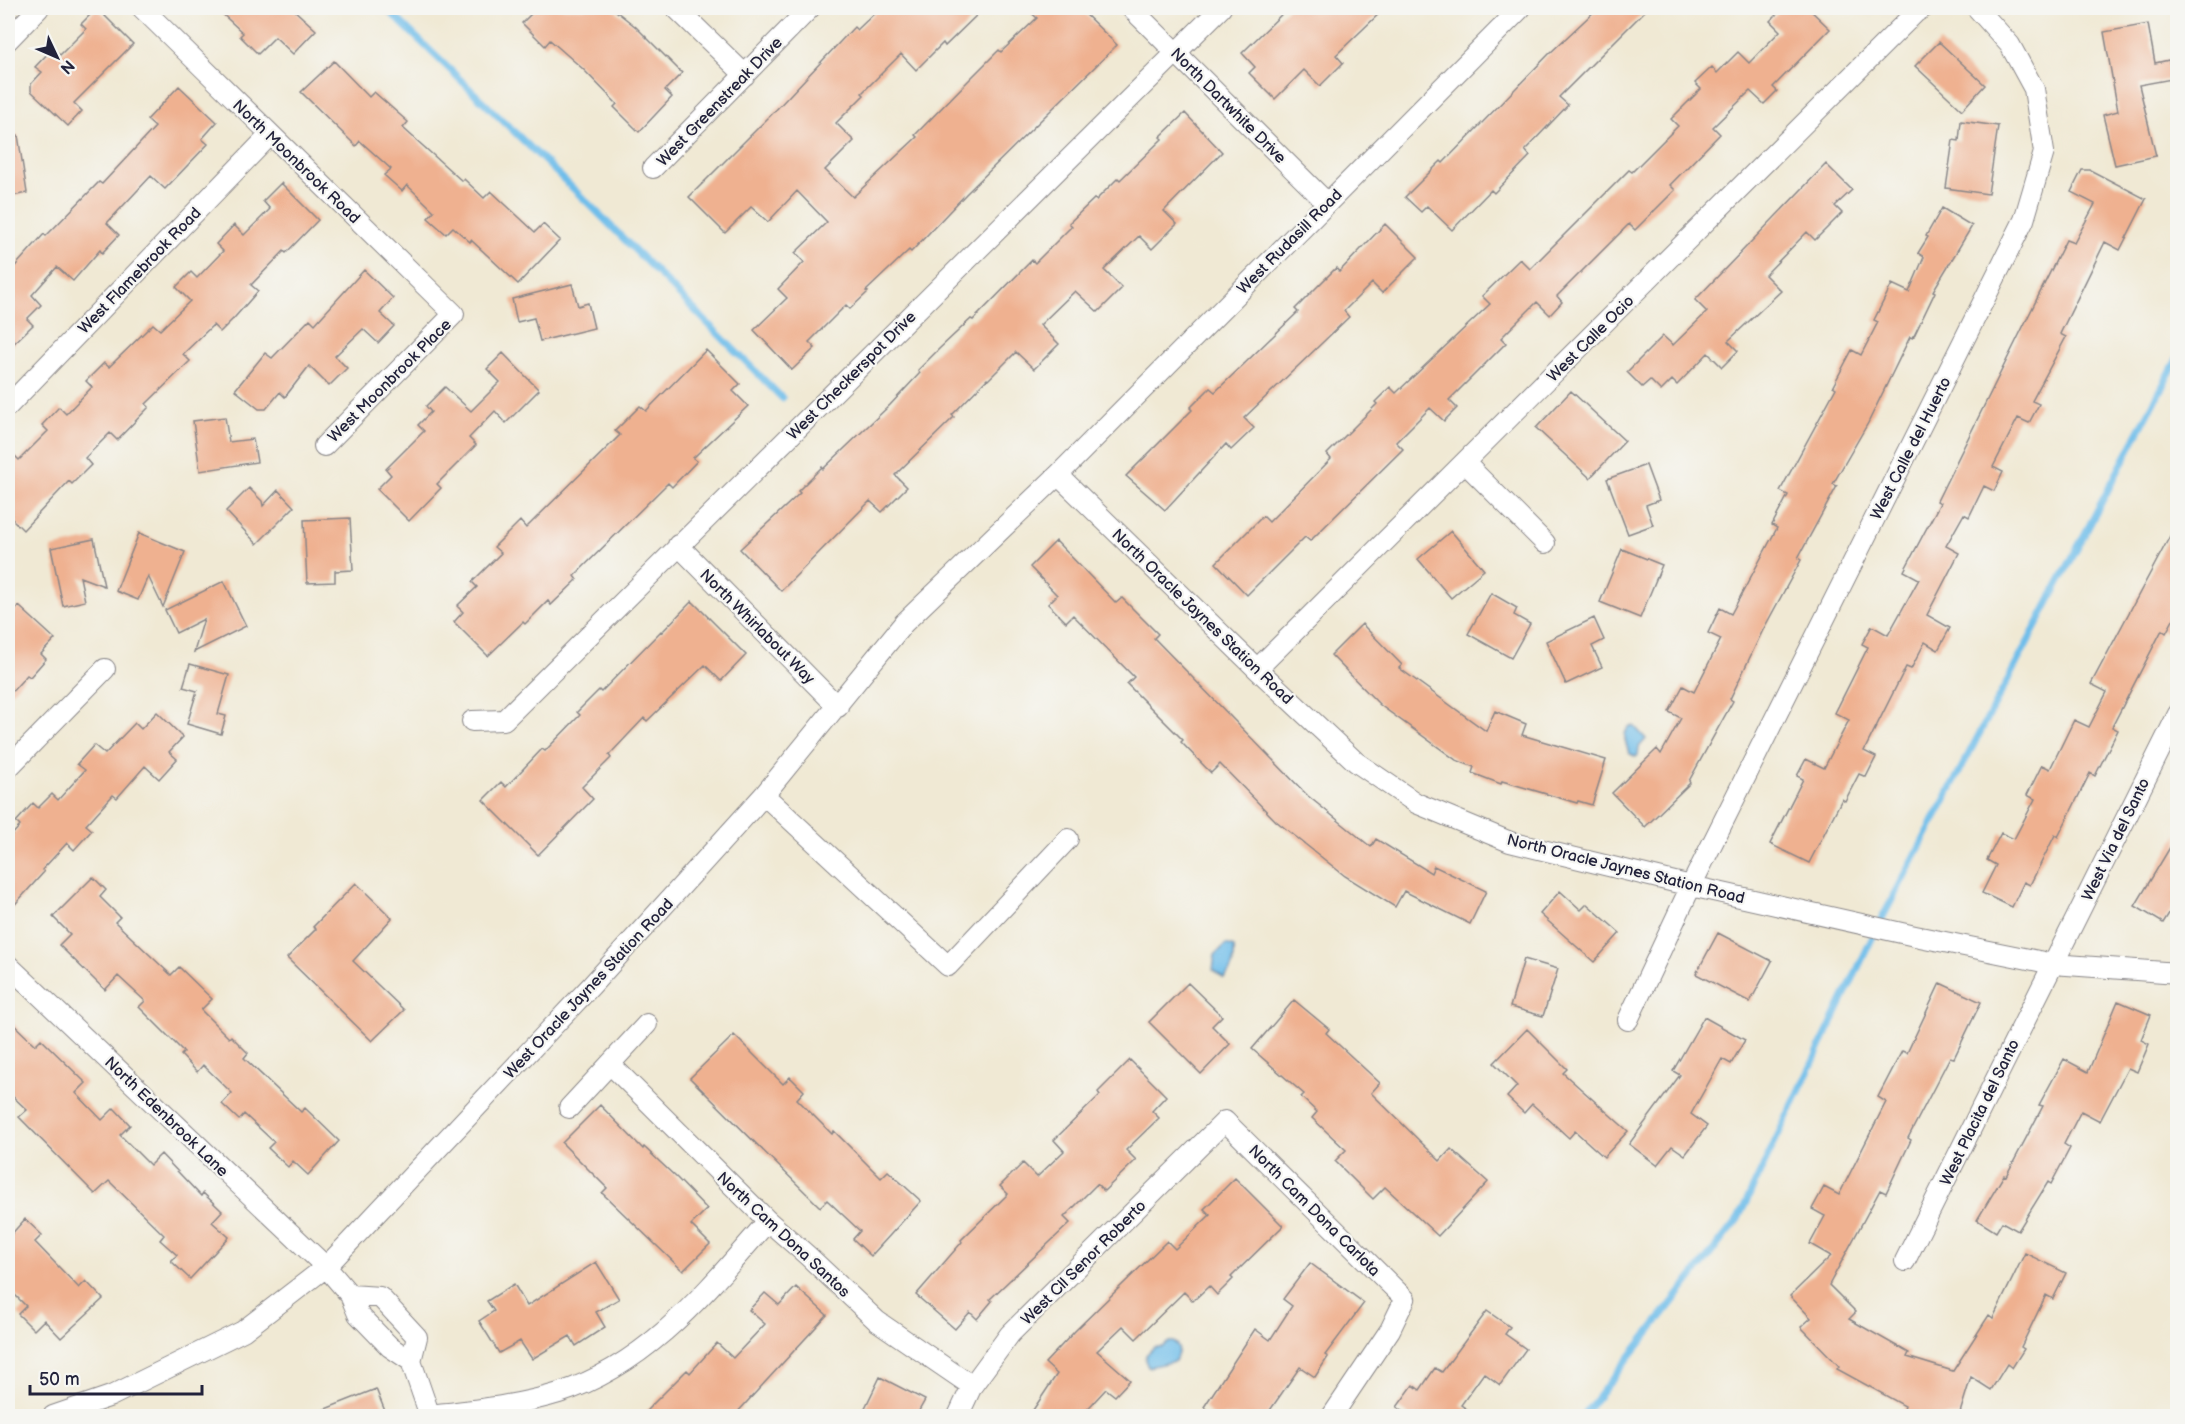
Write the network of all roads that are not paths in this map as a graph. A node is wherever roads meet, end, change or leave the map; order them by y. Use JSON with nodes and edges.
{"nodes":[{"id":1,"x":39,"y":8,"type":"edge"},
{"id":2,"x":142,"y":8,"type":"edge"},
{"id":3,"x":676,"y":8,"type":"edge"},
{"id":4,"x":810,"y":8,"type":"edge"},
{"id":5,"x":1131,"y":8,"type":"edge"},
{"id":6,"x":1221,"y":8,"type":"edge"},
{"id":7,"x":1521,"y":8,"type":"edge"},
{"id":8,"x":1923,"y":8,"type":"edge"},
{"id":9,"x":1977,"y":8,"type":"edge"},
{"id":10,"x":8,"y":40,"type":"edge"},
{"id":11,"x":1177,"y":52,"type":"junction"},
{"id":12,"x":745,"y":75,"type":"junction"},
{"id":13,"x":270,"y":135,"type":"junction"},
{"id":14,"x":654,"y":168,"type":"dead end"},
{"id":15,"x":1327,"y":203,"type":"junction"},
{"id":16,"x":454,"y":314,"type":"joint"},
{"id":17,"x":8,"y":406,"type":"edge"},
{"id":18,"x":324,"y":446,"type":"dead end"},
{"id":19,"x":1465,"y":463,"type":"junction"},
{"id":20,"x":1058,"y":475,"type":"junction"},
{"id":21,"x":1545,"y":543,"type":"dead end"},
{"id":22,"x":678,"y":545,"type":"junction"},
{"id":23,"x":105,"y":669,"type":"dead end"},
{"id":24,"x":1257,"y":669,"type":"junction"},
{"id":25,"x":838,"y":706,"type":"junction"},
{"id":26,"x":2178,"y":714,"type":"edge"},
{"id":27,"x":472,"y":721,"type":"dead end"},
{"id":28,"x":8,"y":768,"type":"edge"},
{"id":29,"x":764,"y":795,"type":"junction"},
{"id":30,"x":1068,"y":839,"type":"dead end"},
{"id":31,"x":1691,"y":886,"type":"junction"},
{"id":32,"x":8,"y":964,"type":"edge"},
{"id":33,"x":2053,"y":964,"type":"junction"},
{"id":34,"x":2178,"y":973,"type":"edge"},
{"id":35,"x":1628,"y":1020,"type":"dead end"},
{"id":36,"x":646,"y":1024,"type":"dead end"},
{"id":37,"x":610,"y":1064,"type":"junction"},
{"id":38,"x":569,"y":1108,"type":"dead end"},
{"id":39,"x":1226,"y":1121,"type":"joint"},
{"id":40,"x":768,"y":1221,"type":"junction"},
{"id":41,"x":1905,"y":1261,"type":"dead end"},
{"id":42,"x":326,"y":1267,"type":"junction"},
{"id":43,"x":350,"y":1295,"type":"junction"},
{"id":44,"x":411,"y":1361,"type":"junction"},
{"id":45,"x":972,"y":1386,"type":"junction"},
{"id":46,"x":53,"y":1416,"type":"edge"},
{"id":47,"x":429,"y":1416,"type":"edge"},
{"id":48,"x":958,"y":1416,"type":"edge"},
{"id":49,"x":1332,"y":1416,"type":"edge"}],
"edges":[{"from":1,"to":10,"type":"street"},
{"from":2,"to":13,"type":"street","name":"North Moonbrook Road"},
{"from":3,"to":12,"type":"street"},
{"from":4,"to":12,"type":"street","name":"West Greenstreak Drive"},
{"from":5,"to":11,"type":"street","name":"North Dartwhite Drive"},
{"from":6,"to":11,"type":"street","name":"West Checkerspot Drive"},
{"from":7,"to":15,"type":"street","name":"West Rudasill Road"},
{"from":8,"to":19,"type":"street","name":"West Calle Ocio"},
{"from":9,"to":31,"type":"street","name":"West Calle del Huerto"},
{"from":11,"to":15,"type":"street","name":"North Dartwhite Drive"},
{"from":11,"to":22,"type":"street","name":"West Checkerspot Drive"},
{"from":12,"to":14,"type":"street","name":"West Greenstreak Drive"},
{"from":13,"to":16,"type":"street","name":"North Moonbrook Road"},
{"from":13,"to":17,"type":"street","name":"West Flamebrook Road"},
{"from":15,"to":20,"type":"street","name":"West Rudasill Road"},
{"from":16,"to":18,"type":"street","name":"West Moonbrook Place"},
{"from":19,"to":21,"type":"street"},
{"from":19,"to":24,"type":"street","name":"West Calle Ocio"},
{"from":20,"to":24,"type":"street","name":"North Oracle Jaynes Station Road"},
{"from":20,"to":25,"type":"street","name":"West Oracle Jaynes Station Road"},
{"from":22,"to":25,"type":"street","name":"North Whirlabout Way"},
{"from":22,"to":27,"type":"street","name":"West Checkerspot Drive"},
{"from":23,"to":28,"type":"street"},
{"from":24,"to":31,"type":"street","name":"North Oracle Jaynes Station Road"},
{"from":25,"to":29,"type":"street","name":"West Oracle Jaynes Station Road"},
{"from":26,"to":33,"type":"street","name":"West Via del Santo"},
{"from":29,"to":30,"type":"street"},
{"from":29,"to":42,"type":"street","name":"West Oracle Jaynes Station Road"},
{"from":31,"to":33,"type":"street","name":"North Oracle Jaynes Station Road"},
{"from":31,"to":35,"type":"street","name":"West Calle del Huerto"},
{"from":32,"to":42,"type":"street","name":"North Edenbrook Lane"},
{"from":33,"to":34,"type":"street","name":"North Oracle Jaynes Station Road"},
{"from":33,"to":41,"type":"street","name":"West Placita del Santo"},
{"from":36,"to":37,"type":"street"},
{"from":37,"to":38,"type":"street"},
{"from":37,"to":40,"type":"street","name":"North Cam Dona Santos"},
{"from":39,"to":45,"type":"street","name":"West Cll Senor Roberto"},
{"from":39,"to":49,"type":"street","name":"North Cam Dona Carlota"},
{"from":40,"to":45,"type":"street","name":"North Cam Dona Santos"},
{"from":40,"to":47,"type":"street"},
{"from":42,"to":43,"type":"street","name":"North Edenbrook Lane"},
{"from":42,"to":46,"type":"street","name":"West Oracle Jaynes Station Road"},
{"from":43,"to":44,"type":"street","name":"North Edenbrook Lane"},
{"from":43,"to":44,"type":"street"},
{"from":44,"to":47,"type":"street"},
{"from":45,"to":48,"type":"street","name":"West Cll Senor Roberto"}]}
